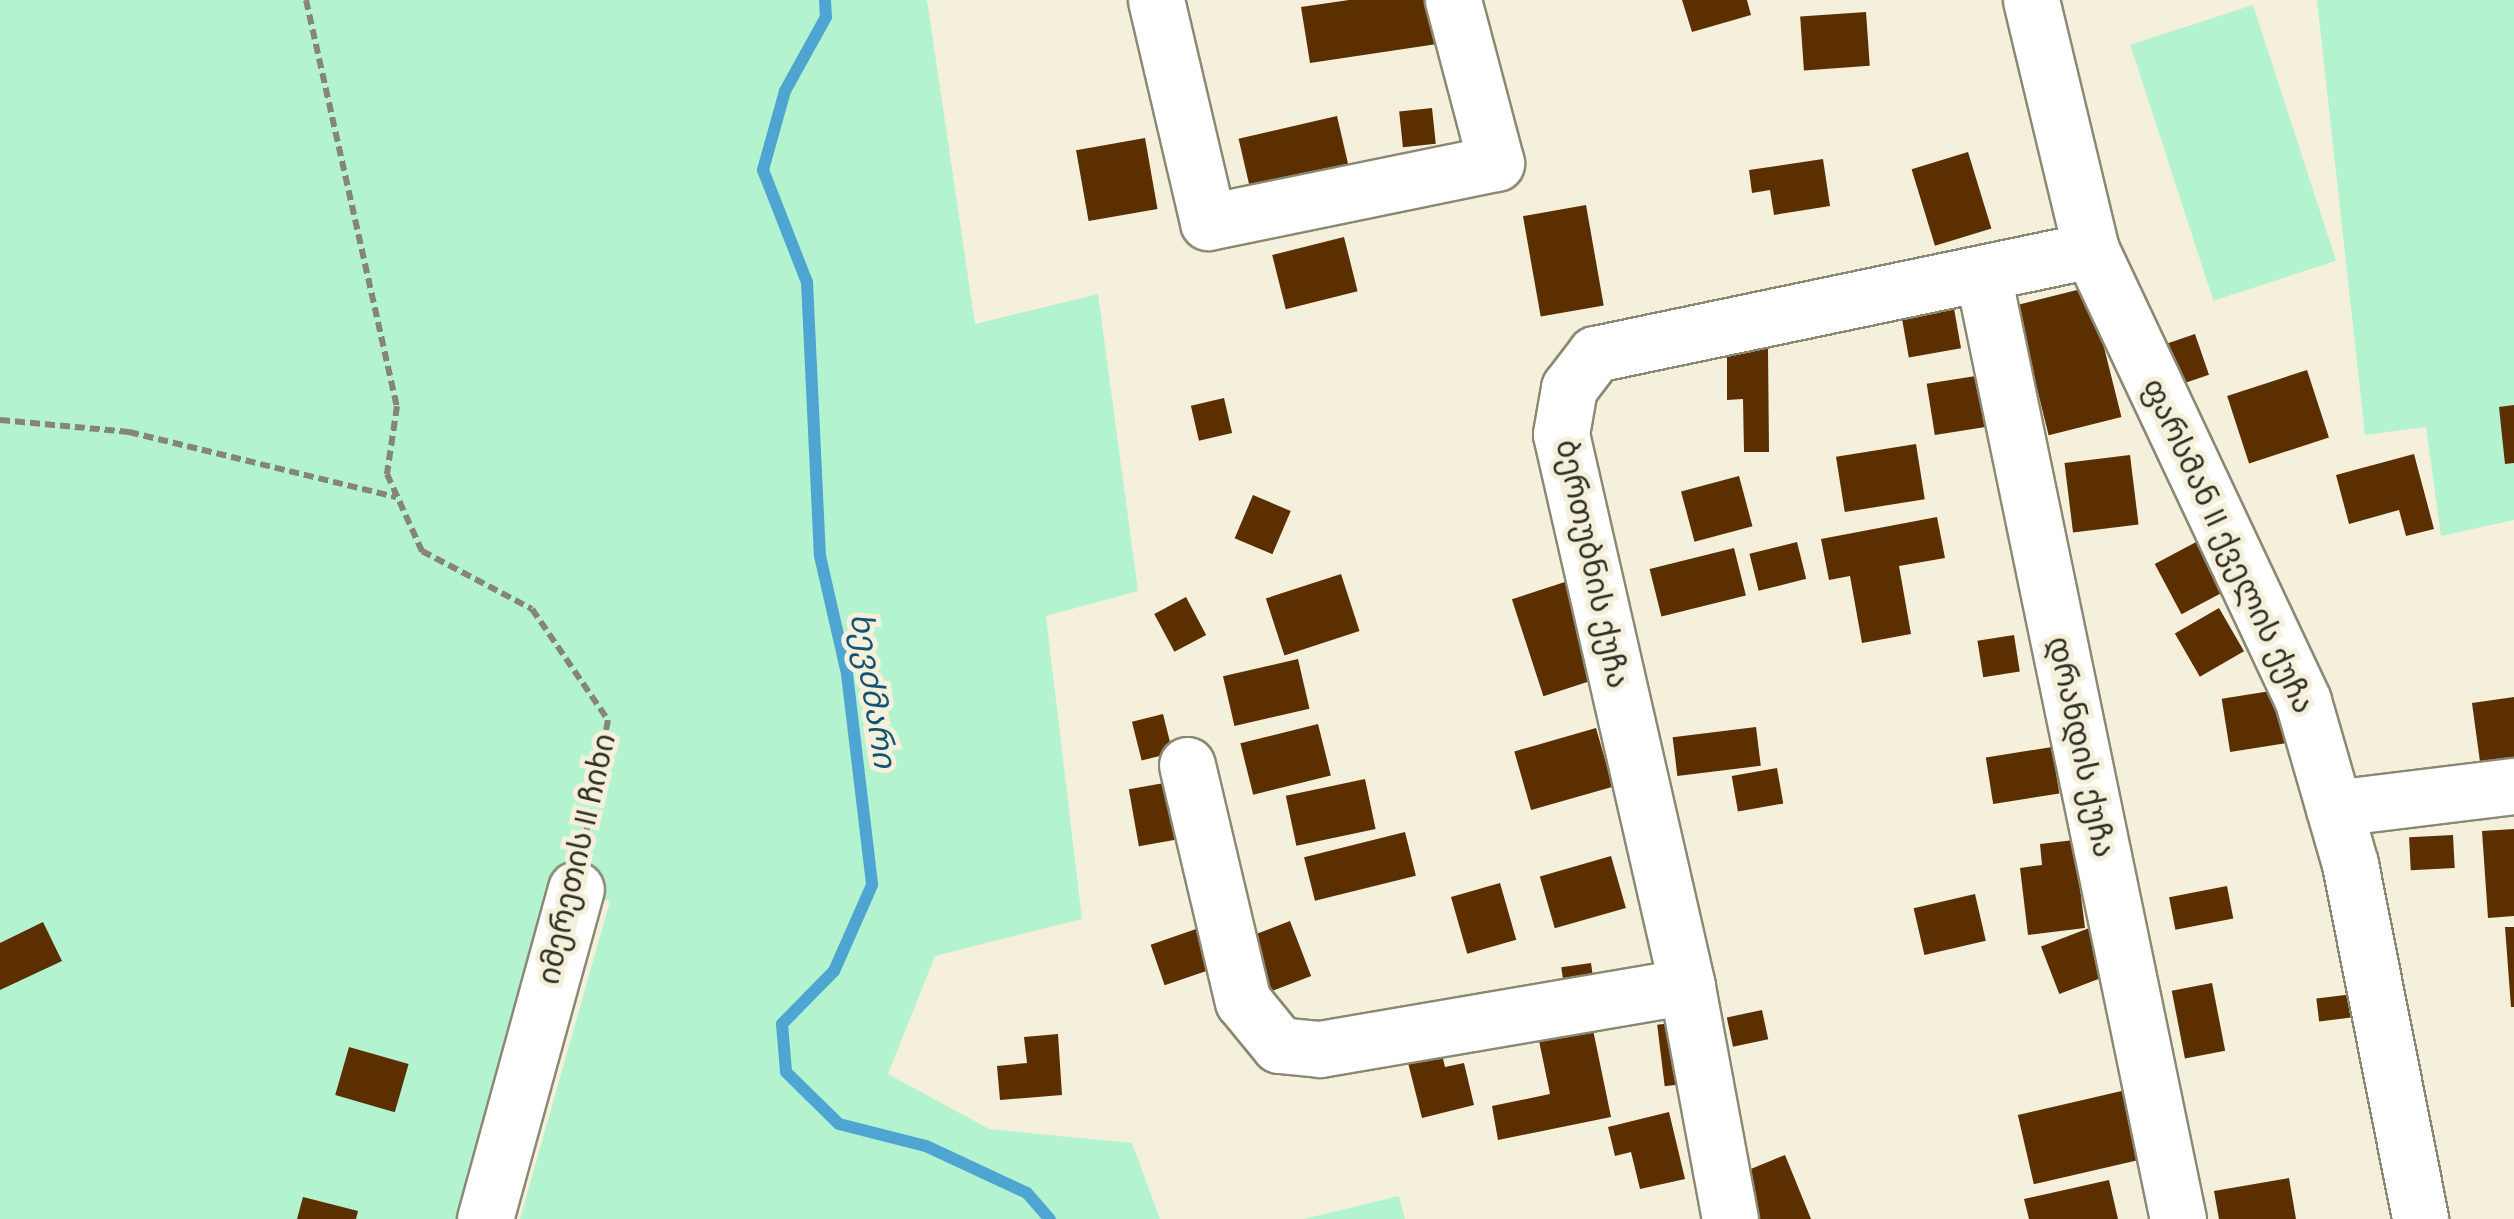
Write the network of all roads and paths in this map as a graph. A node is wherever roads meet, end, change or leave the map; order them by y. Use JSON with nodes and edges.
{"nodes":[{"id":1,"x":306,"y":0,"type":"edge"},
{"id":2,"x":1156,"y":0,"type":"edge"},
{"id":3,"x":1452,"y":0,"type":"edge"},
{"id":4,"x":2031,"y":0,"type":"edge"},
{"id":5,"x":2092,"y":250,"type":"junction"},
{"id":6,"x":1983,"y":275,"type":"junction"},
{"id":7,"x":0,"y":420,"type":"edge"},
{"id":8,"x":398,"y":497,"type":"junction"},
{"id":9,"x":1187,"y":764,"type":"dead end"},
{"id":10,"x":2514,"y":786,"type":"edge"},
{"id":11,"x":2334,"y":808,"type":"junction"},
{"id":12,"x":576,"y":890,"type":"joint"},
{"id":13,"x":1687,"y":986,"type":"junction"},
{"id":14,"x":485,"y":1219,"type":"edge"},
{"id":15,"x":1730,"y":1219,"type":"edge"},
{"id":16,"x":2178,"y":1219,"type":"edge"},
{"id":17,"x":2420,"y":1219,"type":"edge"}],
"edges":[{"from":1,"to":8,"type":"path","name":"იმერეთის II ჩიხი"},
{"from":2,"to":3,"type":"street"},
{"from":4,"to":5,"type":"street","name":"ფარსმან II ქველის ქუჩა"},
{"from":5,"to":6,"type":"street","name":"ბერთუბნის ქუჩა"},
{"from":5,"to":11,"type":"street","name":"ფარსმან II ქველის ქუჩა"},
{"from":6,"to":13,"type":"street","name":"ბერთუბნის ქუჩა"},
{"from":6,"to":16,"type":"street","name":"დრანდის ქუჩა"},
{"from":7,"to":8,"type":"path"},
{"from":8,"to":12,"type":"path","name":"იმერეთის II ჩიხი"},
{"from":9,"to":13,"type":"street"},
{"from":10,"to":11,"type":"street"},
{"from":11,"to":17,"type":"street","name":"ფარსმან II ქველის ქუჩა"},
{"from":12,"to":14,"type":"street","name":"იმერეთის II ჩიხი"},
{"from":13,"to":15,"type":"street","name":"ბერთუბნის ქუჩა"}]}
